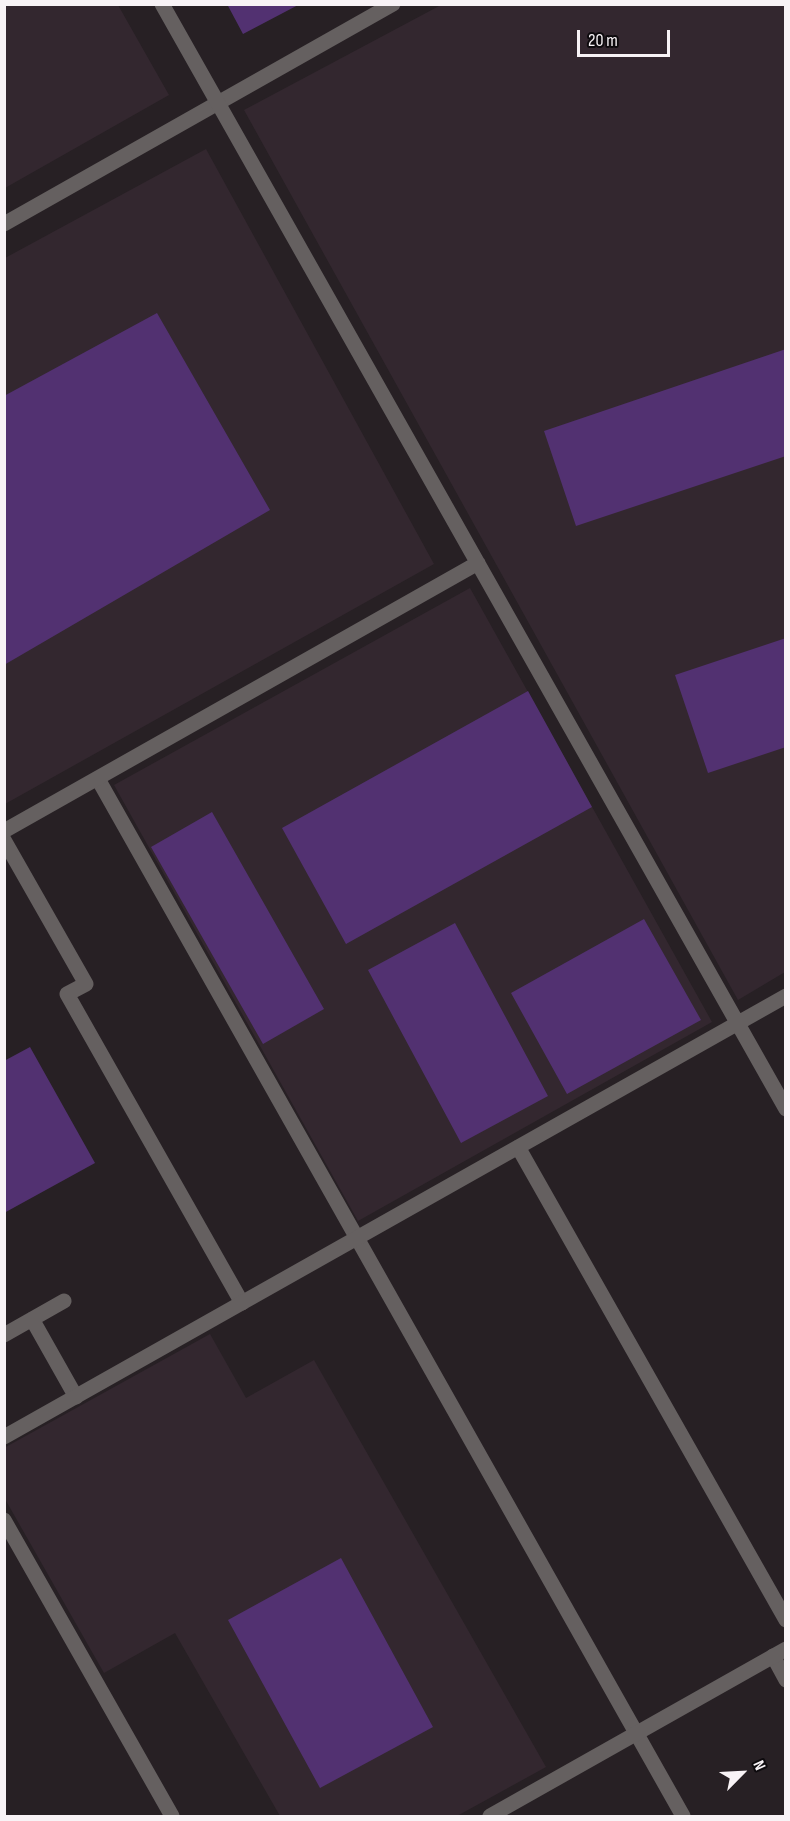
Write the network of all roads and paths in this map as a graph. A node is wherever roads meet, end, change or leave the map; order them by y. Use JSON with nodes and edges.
{"nodes":[{"id":1,"x":162,"y":4,"type":"edge"},
{"id":2,"x":393,"y":4,"type":"edge"},
{"id":3,"x":218,"y":104,"type":"junction"},
{"id":4,"x":4,"y":224,"type":"edge"},
{"id":5,"x":478,"y":563,"type":"junction"},
{"id":6,"x":98,"y":779,"type":"junction"},
{"id":7,"x":4,"y":831,"type":"edge"},
{"id":8,"x":4,"y":840,"type":"edge"},
{"id":9,"x":786,"y":996,"type":"edge"},
{"id":10,"x":737,"y":1023,"type":"junction"},
{"id":11,"x":786,"y":1109,"type":"edge"},
{"id":12,"x":518,"y":1147,"type":"junction"},
{"id":13,"x":357,"y":1239,"type":"junction"},
{"id":14,"x":64,"y":1301,"type":"dead end"},
{"id":15,"x":242,"y":1303,"type":"junction"},
{"id":16,"x":32,"y":1319,"type":"junction"},
{"id":17,"x":4,"y":1335,"type":"edge"},
{"id":18,"x":76,"y":1397,"type":"junction"},
{"id":19,"x":4,"y":1437,"type":"edge"},
{"id":20,"x":4,"y":1520,"type":"edge"},
{"id":21,"x":786,"y":1620,"type":"edge"},
{"id":22,"x":779,"y":1653,"type":"edge"},
{"id":23,"x":786,"y":1680,"type":"edge"},
{"id":24,"x":636,"y":1734,"type":"junction"},
{"id":25,"x":172,"y":1816,"type":"edge"},
{"id":26,"x":490,"y":1816,"type":"edge"},
{"id":27,"x":683,"y":1816,"type":"edge"}],
"edges":[{"from":1,"to":3,"type":"street"},
{"from":2,"to":3,"type":"street"},
{"from":3,"to":4,"type":"street"},
{"from":3,"to":5,"type":"street"},
{"from":5,"to":6,"type":"street"},
{"from":5,"to":10,"type":"street"},
{"from":6,"to":7,"type":"street"},
{"from":6,"to":13,"type":"street"},
{"from":8,"to":15,"type":"street"},
{"from":9,"to":10,"type":"street"},
{"from":10,"to":11,"type":"street"},
{"from":10,"to":12,"type":"street"},
{"from":12,"to":13,"type":"street"},
{"from":12,"to":21,"type":"street"},
{"from":13,"to":15,"type":"street"},
{"from":13,"to":24,"type":"street"},
{"from":14,"to":16,"type":"street"},
{"from":15,"to":18,"type":"street"},
{"from":16,"to":17,"type":"street"},
{"from":16,"to":18,"type":"street"},
{"from":18,"to":19,"type":"street"},
{"from":20,"to":25,"type":"street"},
{"from":22,"to":23,"type":"street"},
{"from":22,"to":24,"type":"street"},
{"from":24,"to":26,"type":"street"},
{"from":24,"to":27,"type":"street"}]}
